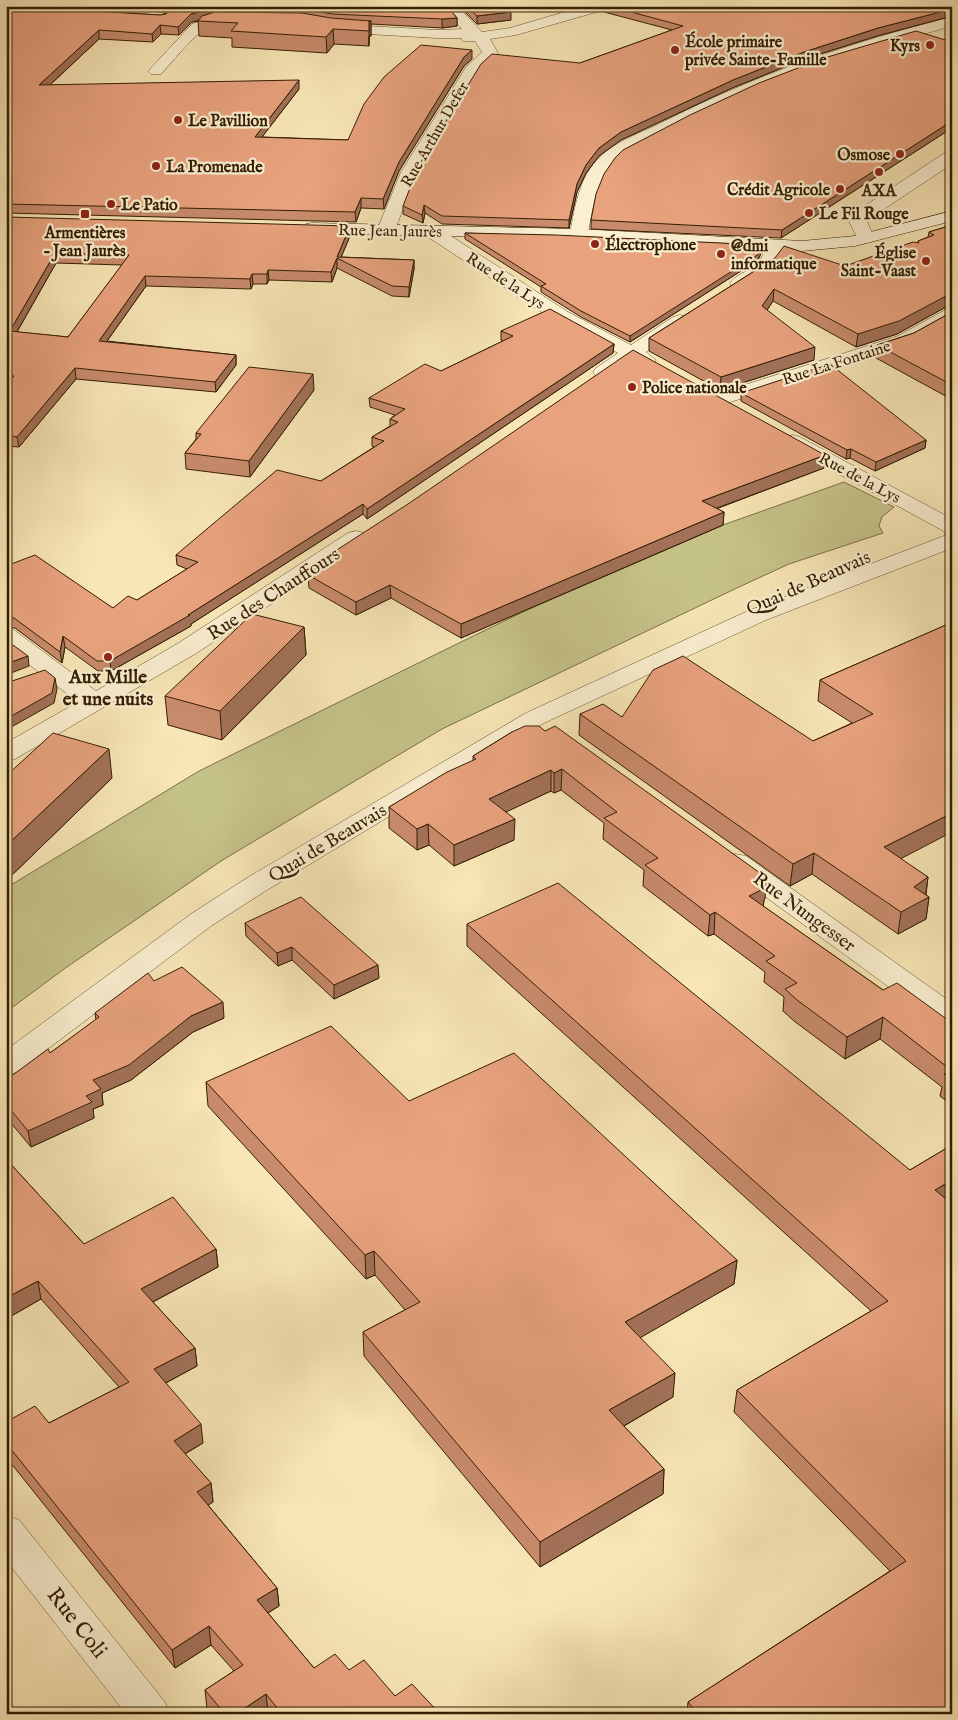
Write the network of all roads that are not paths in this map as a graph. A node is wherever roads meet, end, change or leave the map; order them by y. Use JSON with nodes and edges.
{"nodes":[{"id":1,"x":602,"y":6,"type":"edge"},
{"id":2,"x":452,"y":8,"type":"edge"},
{"id":3,"x":952,"y":21,"type":"edge"},
{"id":4,"x":246,"y":23,"type":"edge"},
{"id":5,"x":319,"y":26,"type":"edge"},
{"id":6,"x":472,"y":35,"type":"junction"},
{"id":7,"x":156,"y":71,"type":"dead end"},
{"id":8,"x":952,"y":156,"type":"edge"},
{"id":9,"x":952,"y":216,"type":"edge"},
{"id":10,"x":292,"y":227,"type":"edge"},
{"id":11,"x":386,"y":230,"type":"junction"},
{"id":12,"x":431,"y":231,"type":"junction"},
{"id":13,"x":579,"y":234,"type":"junction"},
{"id":14,"x":865,"y":238,"type":"junction"},
{"id":15,"x":774,"y":245,"type":"junction"},
{"id":16,"x":728,"y":290,"type":"edge"},
{"id":17,"x":696,"y":311,"type":"edge"},
{"id":18,"x":952,"y":314,"type":"edge"},
{"id":19,"x":631,"y":352,"type":"junction"},
{"id":20,"x":661,"y":368,"type":"edge"},
{"id":21,"x":585,"y":384,"type":"edge"},
{"id":22,"x":739,"y":412,"type":"edge"},
{"id":23,"x":775,"y":431,"type":"edge"},
{"id":24,"x":374,"y":526,"type":"edge"},
{"id":25,"x":946,"y":534,"type":"edge"},
{"id":26,"x":6,"y":634,"type":"edge"},
{"id":27,"x":50,"y":669,"type":"junction"},
{"id":28,"x":22,"y":680,"type":"edge"},
{"id":29,"x":95,"y":703,"type":"junction"},
{"id":30,"x":6,"y":754,"type":"edge"},
{"id":31,"x":714,"y":846,"type":"edge"},
{"id":32,"x":952,"y":1018,"type":"edge"},
{"id":33,"x":6,"y":1065,"type":"edge"},
{"id":34,"x":6,"y":1530,"type":"edge"},
{"id":35,"x":150,"y":1714,"type":"edge"}],
"edges":[{"from":1,"to":6,"type":"street"},
{"from":2,"to":6,"type":"street"},
{"from":3,"to":13,"type":"street"},
{"from":4,"to":7,"type":"street"},
{"from":5,"to":6,"type":"street"},
{"from":6,"to":11,"type":"street","name":"Rue Arthur Defer"},
{"from":8,"to":14,"type":"street"},
{"from":9,"to":14,"type":"street","name":"Rue Jean Jaurès"},
{"from":10,"to":11,"type":"street","name":"Rue Jean Jaurès"},
{"from":11,"to":12,"type":"street","name":"Rue Jean Jaurès"},
{"from":12,"to":13,"type":"street","name":"Rue Jean Jaurès"},
{"from":12,"to":19,"type":"street","name":"Rue de la Lys"},
{"from":13,"to":15,"type":"street","name":"Rue Jean Jaurès"},
{"from":14,"to":15,"type":"street","name":"Rue Jean Jaurès"},
{"from":15,"to":16,"type":"street"},
{"from":17,"to":19,"type":"street"},
{"from":18,"to":22,"type":"street","name":"Rue La Fontaine"},
{"from":19,"to":20,"type":"street","name":"Rue de la Lys"},
{"from":19,"to":21,"type":"street"},
{"from":23,"to":25,"type":"street","name":"Rue de la Lys"},
{"from":24,"to":29,"type":"street","name":"Rue des Chauffours"},
{"from":25,"to":33,"type":"street","name":"Quai de Beauvais"},
{"from":26,"to":27,"type":"street"},
{"from":27,"to":28,"type":"street"},
{"from":27,"to":29,"type":"street"},
{"from":29,"to":30,"type":"street","name":"Rue des Chauffours"},
{"from":31,"to":32,"type":"street","name":"Rue Nungesser"},
{"from":34,"to":35,"type":"street","name":"Rue Coli"}]}
